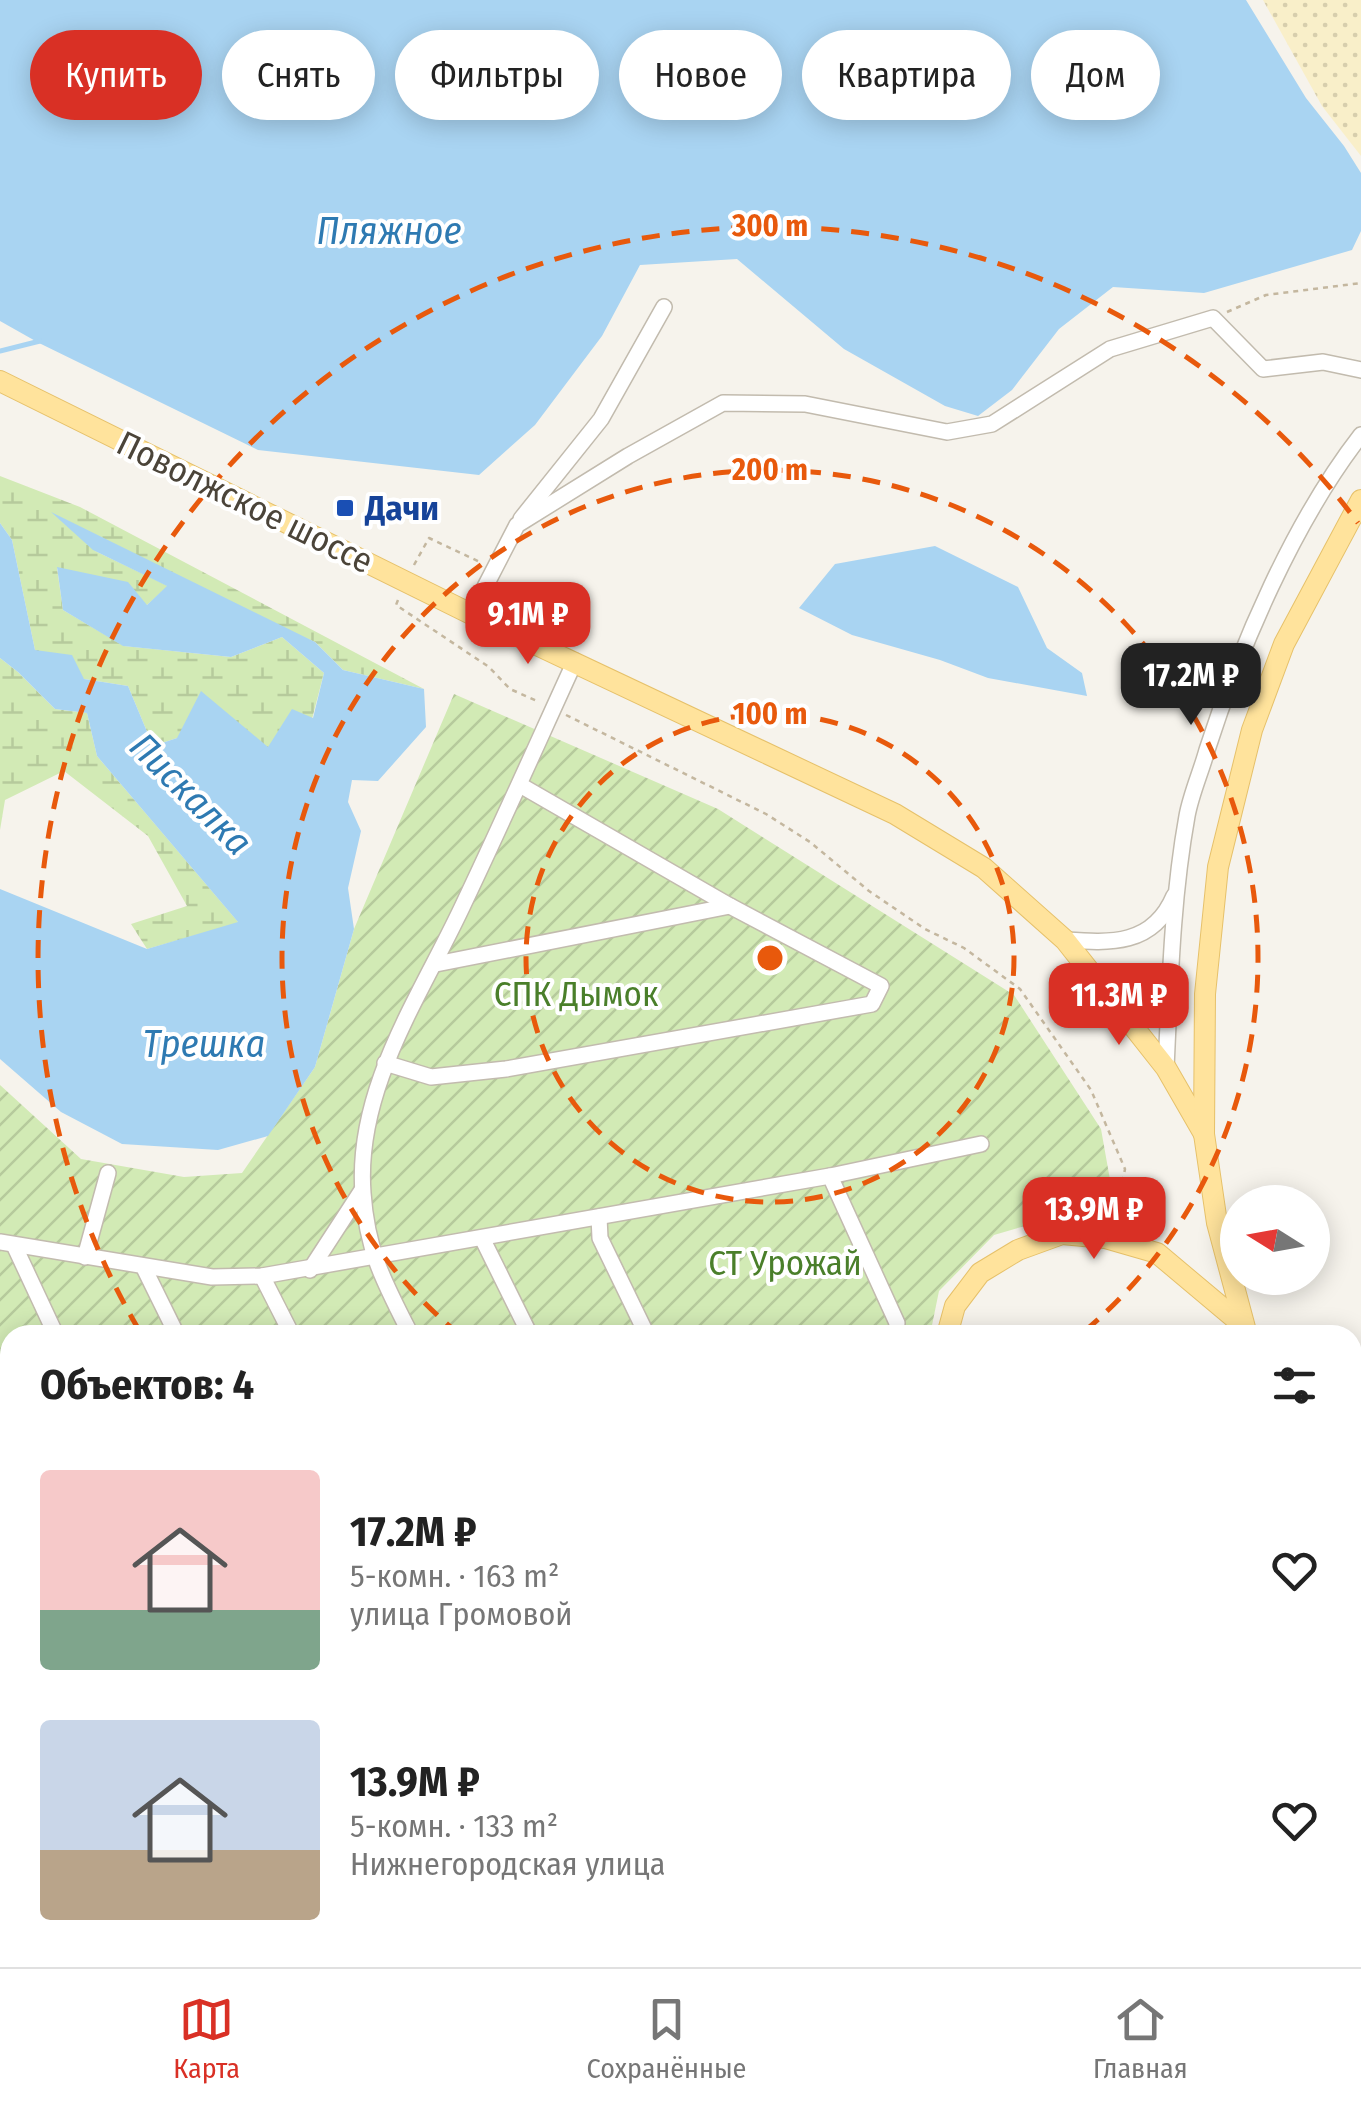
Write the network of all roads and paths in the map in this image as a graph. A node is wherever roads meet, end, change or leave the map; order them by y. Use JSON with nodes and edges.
{"nodes":[{"id":1,"x":1361,"y":283,"type":"edge"},
{"id":2,"x":664,"y":308,"type":"dead end"},
{"id":3,"x":1213,"y":318,"type":"junction"},
{"id":4,"x":1361,"y":370,"type":"edge"},
{"id":5,"x":0,"y":381,"type":"edge"},
{"id":6,"x":1361,"y":435,"type":"edge"},
{"id":7,"x":1359,"y":508,"type":"edge"},
{"id":8,"x":518,"y":526,"type":"junction"},
{"id":9,"x":495,"y":569,"type":"junction"},
{"id":10,"x":405,"y":581,"type":"junction"},
{"id":11,"x":471,"y":614,"type":"junction"},
{"id":12,"x":574,"y":661,"type":"junction"},
{"id":13,"x":553,"y":708,"type":"junction"},
{"id":14,"x":520,"y":785,"type":"junction"},
{"id":15,"x":1179,"y":884,"type":"junction"},
{"id":16,"x":730,"y":906,"type":"junction"},
{"id":17,"x":1065,"y":940,"type":"junction"},
{"id":18,"x":436,"y":964,"type":"junction"},
{"id":19,"x":385,"y":1063,"type":"junction"},
{"id":20,"x":1166,"y":1068,"type":"junction"},
{"id":21,"x":1204,"y":1134,"type":"junction"},
{"id":22,"x":980,"y":1144,"type":"dead end"},
{"id":23,"x":108,"y":1173,"type":"dead end"},
{"id":24,"x":830,"y":1176,"type":"junction"},
{"id":25,"x":362,"y":1190,"type":"junction"},
{"id":26,"x":599,"y":1217,"type":"junction"},
{"id":27,"x":482,"y":1238,"type":"junction"},
{"id":28,"x":1111,"y":1240,"type":"junction"},
{"id":29,"x":7,"y":1244,"type":"edge"},
{"id":30,"x":85,"y":1257,"type":"junction"},
{"id":31,"x":372,"y":1257,"type":"junction"},
{"id":32,"x":144,"y":1266,"type":"junction"},
{"id":33,"x":310,"y":1270,"type":"junction"},
{"id":34,"x":262,"y":1276,"type":"junction"},
{"id":35,"x":51,"y":1325,"type":"edge"},
{"id":36,"x":171,"y":1325,"type":"edge"},
{"id":37,"x":287,"y":1325,"type":"edge"},
{"id":38,"x":405,"y":1325,"type":"edge"},
{"id":39,"x":525,"y":1325,"type":"edge"},
{"id":40,"x":642,"y":1325,"type":"edge"},
{"id":41,"x":897,"y":1325,"type":"edge"},
{"id":42,"x":950,"y":1325,"type":"edge"},
{"id":43,"x":1240,"y":1325,"type":"edge"},
{"id":44,"x":1244,"y":1325,"type":"edge"}],
"edges":[{"from":1,"to":3,"type":"path"},
{"from":2,"to":8,"type":"street"},
{"from":3,"to":4,"type":"street"},
{"from":3,"to":8,"type":"street"},
{"from":5,"to":10,"type":"main road","name":"Поволжское шоссе"},
{"from":6,"to":15,"type":"street"},
{"from":7,"to":21,"type":"main road"},
{"from":8,"to":9,"type":"street"},
{"from":9,"to":10,"type":"path"},
{"from":9,"to":11,"type":"street"},
{"from":10,"to":11,"type":"main road","name":"Поволжское шоссе"},
{"from":10,"to":13,"type":"path"},
{"from":11,"to":12,"type":"main road","name":"Поволжское шоссе"},
{"from":12,"to":13,"type":"street"},
{"from":12,"to":17,"type":"main road","name":"Поволжское шоссе"},
{"from":13,"to":14,"type":"street"},
{"from":13,"to":28,"type":"path"},
{"from":14,"to":16,"type":"street"},
{"from":14,"to":18,"type":"street"},
{"from":15,"to":17,"type":"street"},
{"from":15,"to":20,"type":"street"},
{"from":16,"to":18,"type":"street"},
{"from":16,"to":19,"type":"street"},
{"from":17,"to":20,"type":"main road","name":"Поволжское шоссе"},
{"from":18,"to":19,"type":"street"},
{"from":19,"to":25,"type":"street"},
{"from":20,"to":21,"type":"main road","name":"Поволжское шоссе"},
{"from":21,"to":44,"type":"main road"},
{"from":22,"to":24,"type":"street"},
{"from":23,"to":30,"type":"street"},
{"from":24,"to":26,"type":"street"},
{"from":24,"to":41,"type":"street"},
{"from":25,"to":31,"type":"street"},
{"from":25,"to":33,"type":"street"},
{"from":26,"to":27,"type":"street"},
{"from":26,"to":40,"type":"street"},
{"from":27,"to":31,"type":"street"},
{"from":27,"to":39,"type":"street"},
{"from":28,"to":42,"type":"main road"},
{"from":28,"to":43,"type":"main road"},
{"from":29,"to":30,"type":"street"},
{"from":29,"to":35,"type":"street"},
{"from":30,"to":32,"type":"street"},
{"from":31,"to":33,"type":"street"},
{"from":31,"to":38,"type":"street"},
{"from":32,"to":34,"type":"street"},
{"from":32,"to":36,"type":"street"},
{"from":33,"to":34,"type":"street"},
{"from":34,"to":37,"type":"street"}]}
